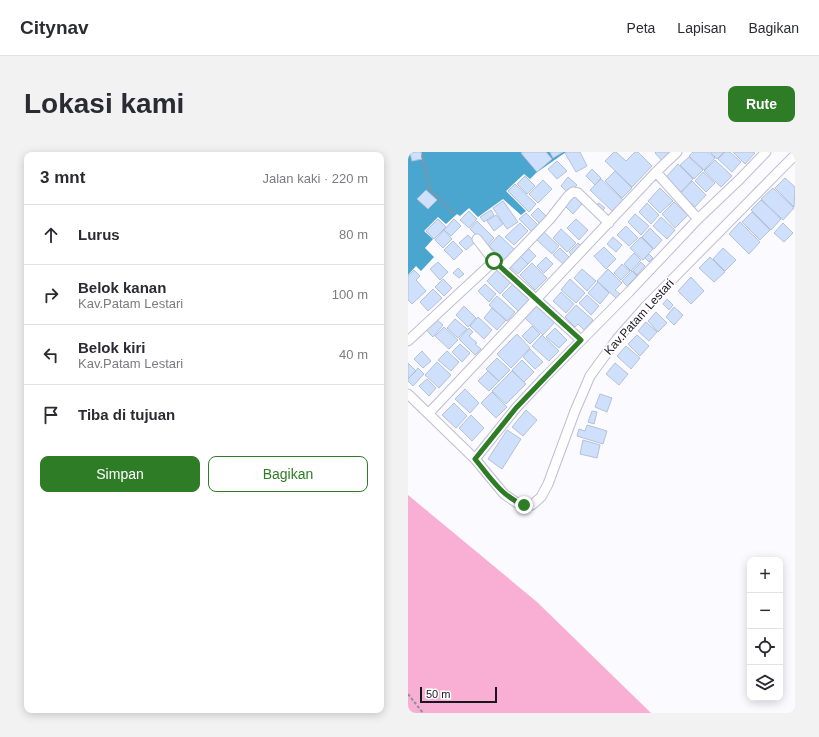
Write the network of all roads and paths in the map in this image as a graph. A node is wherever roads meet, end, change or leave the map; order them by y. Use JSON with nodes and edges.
{"nodes":[{"id":1,"x":677,"y":152,"type":"edge"},
{"id":2,"x":766,"y":152,"type":"edge"},
{"id":3,"x":422,"y":155,"type":"dead end"},
{"id":4,"x":795,"y":155,"type":"edge"},
{"id":5,"x":656,"y":172,"type":"junction"},
{"id":6,"x":455,"y":215,"type":"dead end"},
{"id":7,"x":698,"y":219,"type":"junction"},
{"id":8,"x":609,"y":222,"type":"junction"},
{"id":9,"x":477,"y":239,"type":"dead end"},
{"id":10,"x":494,"y":261,"type":"junction"},
{"id":11,"x":503,"y":268,"type":"junction"},
{"id":12,"x":536,"y":300,"type":"junction"},
{"id":13,"x":581,"y":340,"type":"junction"},
{"id":14,"x":408,"y":341,"type":"edge"},
{"id":15,"x":408,"y":394,"type":"edge"},
{"id":16,"x":429,"y":413,"type":"junction"},
{"id":17,"x":475,"y":459,"type":"junction"},
{"id":18,"x":408,"y":694,"type":"edge"},
{"id":19,"x":423,"y":713,"type":"edge"}],
"edges":[{"from":1,"to":5,"type":"street"},
{"from":2,"to":7,"type":"street","name":"Kav.Patam Lestari"},
{"from":3,"to":6,"type":"path"},
{"from":4,"to":17,"type":"street","name":"Kav.Patam Lestari"},
{"from":5,"to":7,"type":"street"},
{"from":5,"to":8,"type":"street"},
{"from":7,"to":13,"type":"street","name":"Kav.Patam Lestari"},
{"from":8,"to":11,"type":"street"},
{"from":8,"to":12,"type":"street"},
{"from":9,"to":10,"type":"street"},
{"from":10,"to":11,"type":"street"},
{"from":10,"to":14,"type":"street"},
{"from":11,"to":12,"type":"street"},
{"from":12,"to":13,"type":"street"},
{"from":12,"to":16,"type":"street"},
{"from":13,"to":17,"type":"street","name":"Kav.Patam Lestari"},
{"from":15,"to":16,"type":"street","name":"Kav.Patam Lestari"},
{"from":16,"to":17,"type":"street","name":"Kav.Patam Lestari"},
{"from":18,"to":19,"type":"path"}]}
